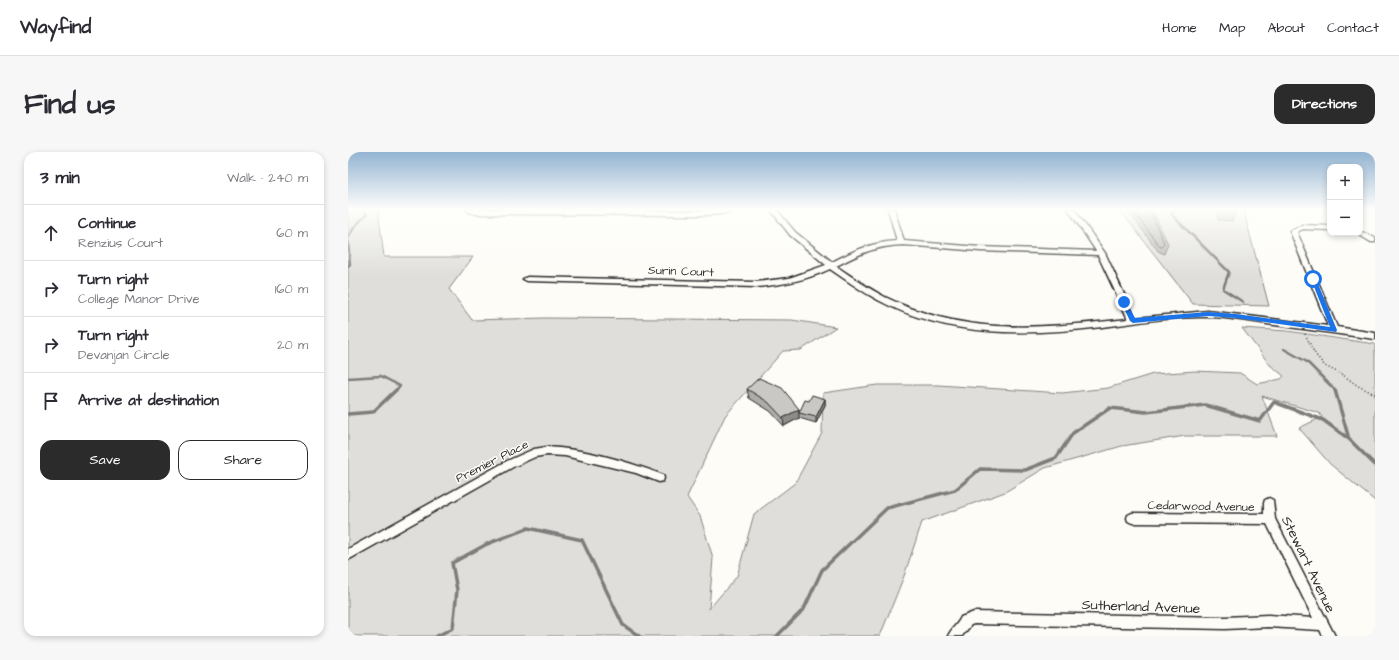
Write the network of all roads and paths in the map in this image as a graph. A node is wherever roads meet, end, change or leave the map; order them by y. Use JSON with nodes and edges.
{"nodes":[{"id":1,"x":791,"y":232,"type":"edge"},
{"id":2,"x":898,"y":232,"type":"edge"},
{"id":3,"x":1087,"y":232,"type":"edge"},
{"id":4,"x":1293,"y":232,"type":"edge"},
{"id":5,"x":1363,"y":235,"type":"edge"},
{"id":6,"x":1374,"y":240,"type":"dead end"},
{"id":7,"x":901,"y":243,"type":"junction"},
{"id":8,"x":1102,"y":253,"type":"junction"},
{"id":9,"x":832,"y":266,"type":"junction"},
{"id":10,"x":527,"y":279,"type":"dead end"},
{"id":11,"x":1133,"y":321,"type":"junction"},
{"id":12,"x":1302,"y":325,"type":"junction"},
{"id":13,"x":1334,"y":330,"type":"junction"},
{"id":14,"x":1375,"y":336,"type":"edge"},
{"id":15,"x":1375,"y":394,"type":"edge"},
{"id":16,"x":659,"y":478,"type":"dead end"},
{"id":17,"x":1268,"y":503,"type":"dead end"},
{"id":18,"x":1132,"y":518,"type":"dead end"},
{"id":19,"x":1270,"y":520,"type":"junction"},
{"id":20,"x":348,"y":555,"type":"edge"},
{"id":21,"x":1322,"y":624,"type":"junction"},
{"id":22,"x":954,"y":636,"type":"edge"},
{"id":23,"x":1329,"y":636,"type":"edge"}],
"edges":[{"from":1,"to":9,"type":"street"},
{"from":2,"to":7,"type":"street"},
{"from":3,"to":8,"type":"street"},
{"from":4,"to":13,"type":"street"},
{"from":5,"to":6,"type":"street"},
{"from":7,"to":8,"type":"street","name":"Surin Court"},
{"from":7,"to":9,"type":"street","name":"Surin Court"},
{"from":8,"to":11,"type":"street"},
{"from":9,"to":10,"type":"street","name":"Surin Court"},
{"from":9,"to":11,"type":"street"},
{"from":11,"to":12,"type":"street"},
{"from":12,"to":13,"type":"street"},
{"from":12,"to":15,"type":"path"},
{"from":13,"to":14,"type":"street"},
{"from":16,"to":20,"type":"street","name":"Premier Place"},
{"from":17,"to":19,"type":"street","name":"Stewart Avenue"},
{"from":18,"to":19,"type":"street","name":"Cedarwood Avenue"},
{"from":19,"to":21,"type":"street","name":"Stewart Avenue"},
{"from":21,"to":22,"type":"street","name":"Sutherland Avenue"},
{"from":21,"to":23,"type":"street","name":"Stewart Avenue"}]}
